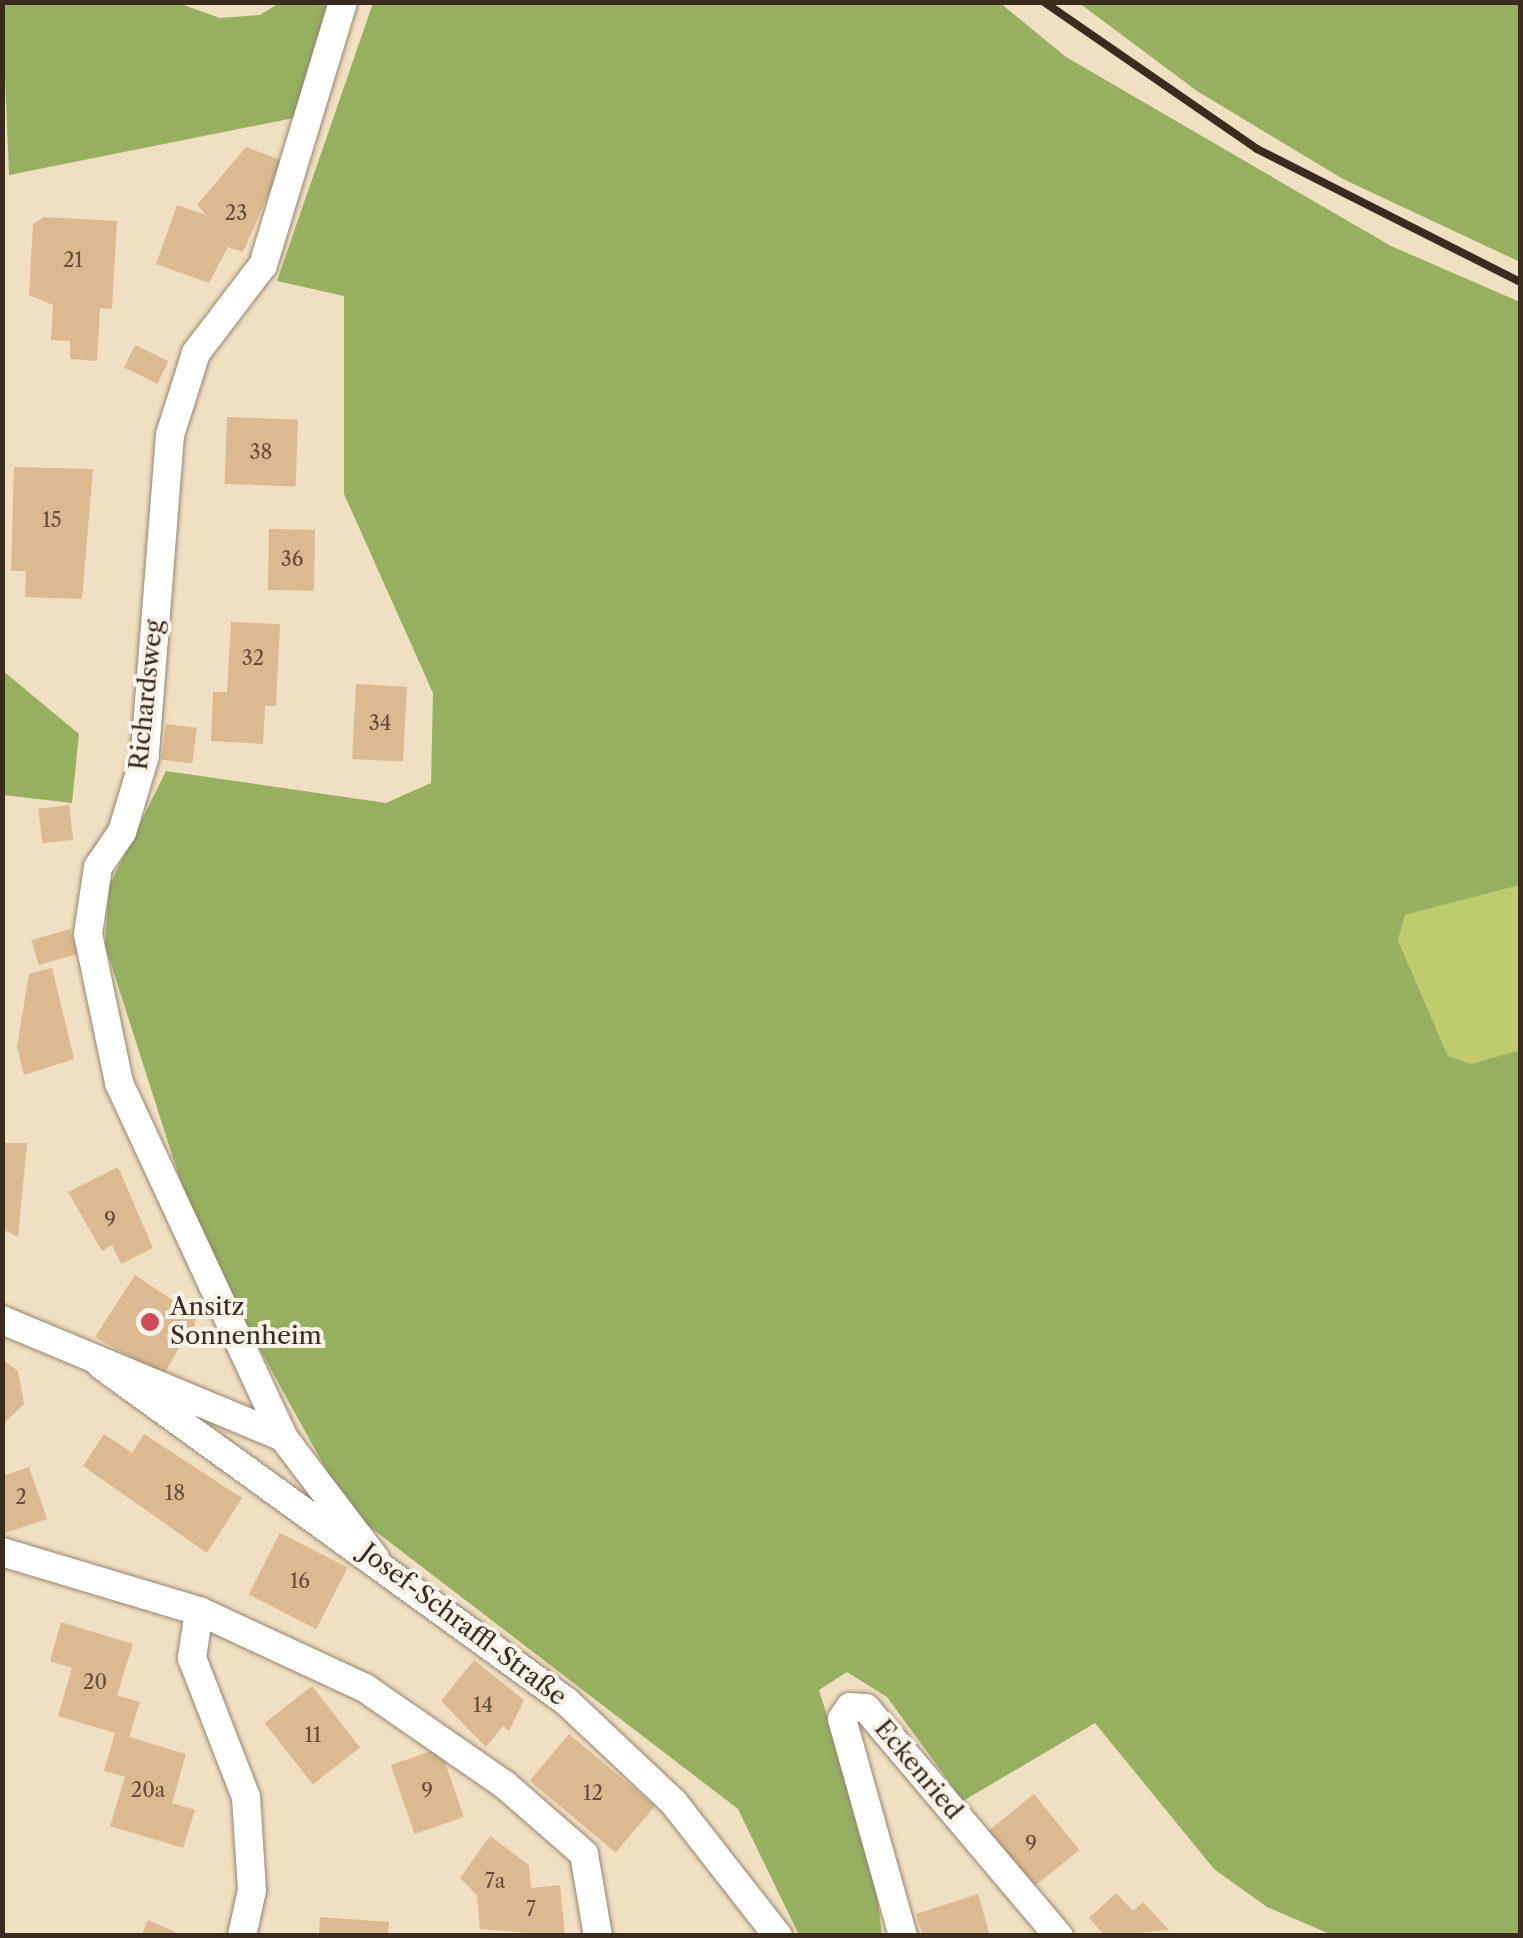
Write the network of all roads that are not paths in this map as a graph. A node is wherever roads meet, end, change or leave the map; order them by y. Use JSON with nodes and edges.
{"nodes":[{"id":1,"x":343,"y":2,"type":"edge"},
{"id":2,"x":2,"y":1320,"type":"edge"},
{"id":3,"x":101,"y":1365,"type":"junction"},
{"id":4,"x":283,"y":1437,"type":"junction"},
{"id":5,"x":2,"y":1552,"type":"edge"},
{"id":6,"x":375,"y":1558,"type":"junction"},
{"id":7,"x":199,"y":1611,"type":"junction"},
{"id":8,"x":242,"y":1936,"type":"edge"},
{"id":9,"x":598,"y":1936,"type":"edge"},
{"id":10,"x":778,"y":1936,"type":"edge"},
{"id":11,"x":903,"y":1936,"type":"edge"},
{"id":12,"x":1059,"y":1936,"type":"edge"}],
"edges":[{"from":1,"to":4,"type":"street","name":"Richardsweg"},
{"from":2,"to":3,"type":"street"},
{"from":3,"to":4,"type":"street"},
{"from":3,"to":6,"type":"street","name":"Josef-Schraffl-Straße"},
{"from":4,"to":6,"type":"street","name":"Richardsweg"},
{"from":5,"to":7,"type":"street"},
{"from":6,"to":10,"type":"street","name":"Josef-Schraffl-Straße"},
{"from":7,"to":8,"type":"street"},
{"from":7,"to":9,"type":"street"},
{"from":11,"to":12,"type":"street","name":"Eckenried"}]}
